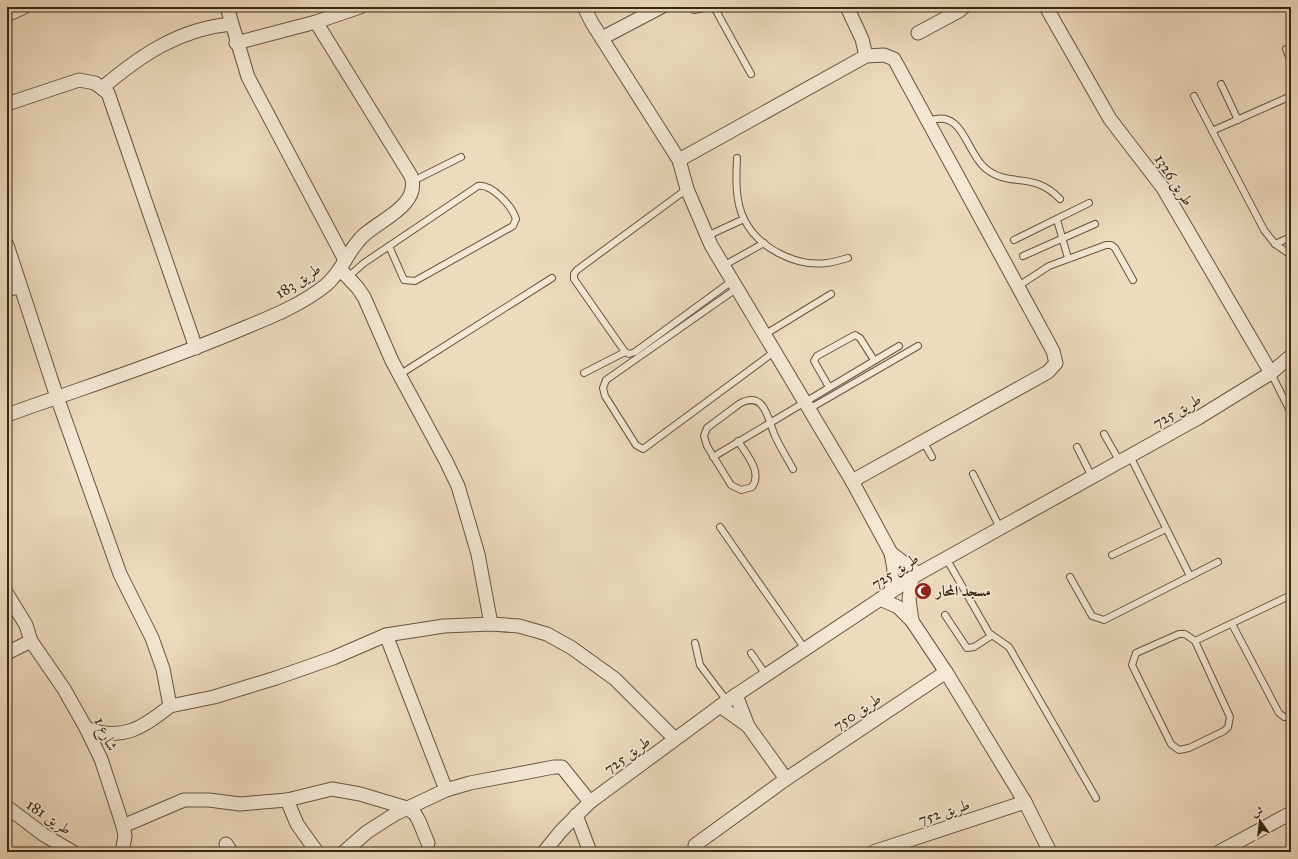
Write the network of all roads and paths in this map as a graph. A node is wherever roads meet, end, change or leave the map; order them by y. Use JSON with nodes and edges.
{"nodes":[{"id":1,"x":24,"y":7,"type":"edge"},
{"id":2,"x":227,"y":7,"type":"edge"},
{"id":3,"x":360,"y":7,"type":"edge"},
{"id":4,"x":584,"y":7,"type":"edge"},
{"id":5,"x":661,"y":7,"type":"edge"},
{"id":6,"x":690,"y":7,"type":"edge"},
{"id":7,"x":709,"y":7,"type":"edge"},
{"id":8,"x":714,"y":7,"type":"edge"},
{"id":9,"x":847,"y":7,"type":"edge"},
{"id":10,"x":964,"y":7,"type":"edge"},
{"id":11,"x":1046,"y":7,"type":"edge"},
{"id":12,"x":7,"y":15,"type":"edge"},
{"id":13,"x":316,"y":22,"type":"junction"},
{"id":14,"x":231,"y":24,"type":"junction"},
{"id":15,"x":918,"y":33,"type":"dead end"},
{"id":16,"x":602,"y":38,"type":"junction"},
{"id":17,"x":236,"y":43,"type":"junction"},
{"id":18,"x":1286,"y":49,"type":"dead end"},
{"id":19,"x":866,"y":56,"type":"junction"},
{"id":20,"x":1291,"y":62,"type":"edge"},
{"id":21,"x":751,"y":74,"type":"dead end"},
{"id":22,"x":1222,"y":84,"type":"dead end"},
{"id":23,"x":102,"y":88,"type":"junction"},
{"id":24,"x":1194,"y":96,"type":"dead end"},
{"id":25,"x":1291,"y":96,"type":"edge"},
{"id":26,"x":7,"y":104,"type":"edge"},
{"id":27,"x":1238,"y":120,"type":"junction"},
{"id":28,"x":928,"y":121,"type":"junction"},
{"id":29,"x":1212,"y":131,"type":"junction"},
{"id":30,"x":461,"y":157,"type":"dead end"},
{"id":31,"x":738,"y":158,"type":"dead end"},
{"id":32,"x":679,"y":160,"type":"junction"},
{"id":33,"x":413,"y":181,"type":"junction"},
{"id":34,"x":687,"y":189,"type":"junction"},
{"id":35,"x":1060,"y":199,"type":"dead end"},
{"id":36,"x":1089,"y":203,"type":"dead end"},
{"id":37,"x":744,"y":219,"type":"junction"},
{"id":38,"x":1057,"y":220,"type":"junction"},
{"id":39,"x":1095,"y":224,"type":"dead end"},
{"id":40,"x":707,"y":236,"type":"junction"},
{"id":41,"x":1291,"y":237,"type":"edge"},
{"id":42,"x":1062,"y":239,"type":"junction"},
{"id":43,"x":1014,"y":240,"type":"dead end"},
{"id":44,"x":764,"y":243,"type":"junction"},
{"id":45,"x":1275,"y":244,"type":"junction"},
{"id":46,"x":7,"y":245,"type":"edge"},
{"id":47,"x":389,"y":246,"type":"junction"},
{"id":48,"x":1291,"y":255,"type":"edge"},
{"id":49,"x":1023,"y":256,"type":"dead end"},
{"id":50,"x":848,"y":258,"type":"dead end"},
{"id":51,"x":1068,"y":258,"type":"junction"},
{"id":52,"x":722,"y":266,"type":"junction"},
{"id":53,"x":345,"y":268,"type":"junction"},
{"id":54,"x":552,"y":278,"type":"dead end"},
{"id":55,"x":1133,"y":280,"type":"dead end"},
{"id":56,"x":734,"y":285,"type":"junction"},
{"id":57,"x":20,"y":286,"type":"junction"},
{"id":58,"x":1017,"y":287,"type":"junction"},
{"id":59,"x":7,"y":290,"type":"edge"},
{"id":60,"x":831,"y":294,"type":"dead end"},
{"id":61,"x":764,"y":335,"type":"junction"},
{"id":62,"x":899,"y":346,"type":"dead end"},
{"id":63,"x":918,"y":346,"type":"dead end"},
{"id":64,"x":196,"y":348,"type":"junction"},
{"id":65,"x":625,"y":352,"type":"junction"},
{"id":66,"x":774,"y":352,"type":"junction"},
{"id":67,"x":1291,"y":356,"type":"edge"},
{"id":68,"x":874,"y":360,"type":"junction"},
{"id":69,"x":584,"y":373,"type":"dead end"},
{"id":70,"x":1271,"y":373,"type":"junction"},
{"id":71,"x":399,"y":375,"type":"junction"},
{"id":72,"x":829,"y":387,"type":"junction"},
{"id":73,"x":57,"y":397,"type":"junction"},
{"id":74,"x":806,"y":405,"type":"junction"},
{"id":75,"x":1291,"y":413,"type":"edge"},
{"id":76,"x":7,"y":416,"type":"edge"},
{"id":77,"x":771,"y":422,"type":"junction"},
{"id":78,"x":1104,"y":434,"type":"dead end"},
{"id":79,"x":738,"y":441,"type":"junction"},
{"id":80,"x":924,"y":443,"type":"junction"},
{"id":81,"x":1077,"y":447,"type":"dead end"},
{"id":82,"x":713,"y":457,"type":"junction"},
{"id":83,"x":932,"y":457,"type":"dead end"},
{"id":84,"x":1125,"y":459,"type":"junction"},
{"id":85,"x":793,"y":469,"type":"dead end"},
{"id":86,"x":973,"y":474,"type":"dead end"},
{"id":87,"x":1092,"y":477,"type":"junction"},
{"id":88,"x":852,"y":482,"type":"junction"},
{"id":89,"x":720,"y":527,"type":"dead end"},
{"id":90,"x":1000,"y":528,"type":"junction"},
{"id":91,"x":1166,"y":529,"type":"junction"},
{"id":92,"x":891,"y":553,"type":"junction"},
{"id":93,"x":1112,"y":555,"type":"dead end"},
{"id":94,"x":946,"y":558,"type":"junction"},
{"id":95,"x":1218,"y":562,"type":"dead end"},
{"id":96,"x":915,"y":576,"type":"junction"},
{"id":97,"x":1190,"y":576,"type":"junction"},
{"id":98,"x":1070,"y":577,"type":"dead end"},
{"id":99,"x":891,"y":592,"type":"junction"},
{"id":100,"x":7,"y":594,"type":"edge"},
{"id":101,"x":1291,"y":595,"type":"edge"},
{"id":102,"x":880,"y":599,"type":"junction"},
{"id":103,"x":945,"y":615,"type":"dead end"},
{"id":104,"x":912,"y":620,"type":"junction"},
{"id":105,"x":491,"y":624,"type":"junction"},
{"id":106,"x":1232,"y":624,"type":"junction"},
{"id":107,"x":386,"y":635,"type":"junction"},
{"id":108,"x":991,"y":636,"type":"junction"},
{"id":109,"x":31,"y":641,"type":"junction"},
{"id":110,"x":1195,"y":641,"type":"junction"},
{"id":111,"x":695,"y":643,"type":"dead end"},
{"id":112,"x":805,"y":649,"type":"junction"},
{"id":113,"x":7,"y":653,"type":"edge"},
{"id":114,"x":751,"y":653,"type":"dead end"},
{"id":115,"x":946,"y":672,"type":"junction"},
{"id":116,"x":766,"y":675,"type":"junction"},
{"id":117,"x":728,"y":701,"type":"junction"},
{"id":118,"x":170,"y":706,"type":"junction"},
{"id":119,"x":1291,"y":717,"type":"edge"},
{"id":120,"x":748,"y":726,"type":"junction"},
{"id":121,"x":86,"y":728,"type":"junction"},
{"id":122,"x":675,"y":739,"type":"junction"},
{"id":123,"x":786,"y":779,"type":"junction"},
{"id":124,"x":446,"y":790,"type":"junction"},
{"id":125,"x":1096,"y":798,"type":"dead end"},
{"id":126,"x":287,"y":800,"type":"junction"},
{"id":127,"x":590,"y":802,"type":"junction"},
{"id":128,"x":1025,"y":802,"type":"junction"},
{"id":129,"x":7,"y":807,"type":"edge"},
{"id":130,"x":407,"y":808,"type":"junction"},
{"id":131,"x":1291,"y":813,"type":"edge"},
{"id":132,"x":576,"y":815,"type":"junction"},
{"id":133,"x":123,"y":826,"type":"junction"},
{"id":134,"x":428,"y":843,"type":"dead end"},
{"id":135,"x":695,"y":845,"type":"dead end"},
{"id":136,"x":73,"y":852,"type":"edge"},
{"id":137,"x":122,"y":852,"type":"edge"},
{"id":138,"x":317,"y":852,"type":"edge"},
{"id":139,"x":344,"y":852,"type":"edge"},
{"id":140,"x":544,"y":852,"type":"edge"},
{"id":141,"x":590,"y":852,"type":"edge"},
{"id":142,"x":873,"y":852,"type":"edge"},
{"id":143,"x":1050,"y":852,"type":"edge"},
{"id":144,"x":1219,"y":852,"type":"edge"}],
"edges":[{"from":1,"to":12,"type":"street"},
{"from":2,"to":14,"type":"street"},
{"from":3,"to":13,"type":"street"},
{"from":4,"to":16,"type":"street"},
{"from":5,"to":16,"type":"street"},
{"from":6,"to":7,"type":"lane"},
{"from":8,"to":21,"type":"lane"},
{"from":9,"to":19,"type":"street"},
{"from":10,"to":15,"type":"street"},
{"from":11,"to":70,"type":"street","name":"طريق 1326"},
{"from":13,"to":17,"type":"street"},
{"from":13,"to":33,"type":"street"},
{"from":14,"to":17,"type":"street"},
{"from":14,"to":23,"type":"street"},
{"from":16,"to":32,"type":"street"},
{"from":17,"to":53,"type":"street"},
{"from":18,"to":20,"type":"lane"},
{"from":19,"to":28,"type":"street"},
{"from":19,"to":32,"type":"street"},
{"from":22,"to":27,"type":"lane"},
{"from":23,"to":26,"type":"street"},
{"from":23,"to":64,"type":"street"},
{"from":24,"to":29,"type":"lane"},
{"from":25,"to":27,"type":"lane"},
{"from":27,"to":29,"type":"lane"},
{"from":28,"to":35,"type":"lane"},
{"from":28,"to":58,"type":"street"},
{"from":29,"to":45,"type":"lane"},
{"from":30,"to":33,"type":"lane"},
{"from":31,"to":37,"type":"lane"},
{"from":32,"to":34,"type":"street"},
{"from":33,"to":53,"type":"street","name":"طريق 183"},
{"from":34,"to":40,"type":"street"},
{"from":34,"to":65,"type":"lane"},
{"from":36,"to":38,"type":"lane"},
{"from":37,"to":40,"type":"lane"},
{"from":37,"to":44,"type":"lane"},
{"from":38,"to":42,"type":"lane"},
{"from":38,"to":43,"type":"lane"},
{"from":39,"to":42,"type":"lane"},
{"from":40,"to":52,"type":"street"},
{"from":41,"to":45,"type":"lane"},
{"from":42,"to":49,"type":"lane"},
{"from":42,"to":51,"type":"lane"},
{"from":44,"to":50,"type":"lane"},
{"from":44,"to":52,"type":"lane"},
{"from":45,"to":48,"type":"lane"},
{"from":46,"to":57,"type":"street"},
{"from":47,"to":47,"type":"lane"},
{"from":47,"to":53,"type":"lane"},
{"from":51,"to":55,"type":"lane"},
{"from":51,"to":58,"type":"lane"},
{"from":52,"to":56,"type":"street"},
{"from":53,"to":64,"type":"street","name":"طريق 183"},
{"from":53,"to":71,"type":"street"},
{"from":54,"to":71,"type":"lane"},
{"from":56,"to":61,"type":"street"},
{"from":56,"to":65,"type":"lane"},
{"from":56,"to":66,"type":"lane"},
{"from":57,"to":59,"type":"street"},
{"from":57,"to":73,"type":"street"},
{"from":58,"to":80,"type":"street"},
{"from":60,"to":61,"type":"lane"},
{"from":61,"to":66,"type":"street"},
{"from":62,"to":68,"type":"lane"},
{"from":63,"to":74,"type":"lane"},
{"from":64,"to":73,"type":"street","name":"طريق 183"},
{"from":65,"to":69,"type":"lane"},
{"from":66,"to":74,"type":"street"},
{"from":67,"to":70,"type":"street","name":"طريق 725"},
{"from":68,"to":72,"type":"lane"},
{"from":68,"to":72,"type":"lane"},
{"from":70,"to":75,"type":"lane"},
{"from":70,"to":84,"type":"street","name":"طريق 725"},
{"from":71,"to":105,"type":"street"},
{"from":72,"to":74,"type":"lane"},
{"from":73,"to":76,"type":"street","name":"طريق 183"},
{"from":73,"to":118,"type":"street"},
{"from":74,"to":77,"type":"lane"},
{"from":74,"to":88,"type":"street"},
{"from":77,"to":79,"type":"lane"},
{"from":77,"to":82,"type":"lane"},
{"from":77,"to":85,"type":"lane"},
{"from":78,"to":84,"type":"lane"},
{"from":79,"to":82,"type":"lane"},
{"from":79,"to":82,"type":"lane"},
{"from":80,"to":83,"type":"lane"},
{"from":80,"to":88,"type":"street"},
{"from":81,"to":87,"type":"lane"},
{"from":84,"to":87,"type":"street","name":"طريق 725"},
{"from":84,"to":91,"type":"lane"},
{"from":86,"to":90,"type":"lane"},
{"from":87,"to":90,"type":"street","name":"طريق 725"},
{"from":88,"to":92,"type":"street"},
{"from":89,"to":112,"type":"lane"},
{"from":90,"to":94,"type":"street","name":"طريق 725"},
{"from":91,"to":93,"type":"lane"},
{"from":91,"to":97,"type":"lane"},
{"from":92,"to":96,"type":"street"},
{"from":92,"to":99,"type":"street"},
{"from":94,"to":96,"type":"street","name":"طريق 725"},
{"from":94,"to":108,"type":"lane"},
{"from":95,"to":97,"type":"lane"},
{"from":96,"to":99,"type":"street","name":"طريق 725"},
{"from":96,"to":104,"type":"street"},
{"from":97,"to":98,"type":"lane"},
{"from":99,"to":102,"type":"street","name":"طريق 725"},
{"from":100,"to":109,"type":"street","name":"شارع 1"},
{"from":101,"to":106,"type":"lane"},
{"from":102,"to":104,"type":"street"},
{"from":102,"to":112,"type":"street","name":"طريق 725"},
{"from":103,"to":108,"type":"lane"},
{"from":104,"to":115,"type":"street"},
{"from":105,"to":107,"type":"street"},
{"from":105,"to":122,"type":"street"},
{"from":106,"to":110,"type":"lane"},
{"from":106,"to":119,"type":"lane"},
{"from":107,"to":118,"type":"street"},
{"from":107,"to":124,"type":"street"},
{"from":108,"to":125,"type":"lane"},
{"from":109,"to":113,"type":"street"},
{"from":109,"to":121,"type":"street","name":"شارع 1"},
{"from":110,"to":110,"type":"lane"},
{"from":111,"to":117,"type":"lane"},
{"from":112,"to":116,"type":"street","name":"طريق 725"},
{"from":114,"to":116,"type":"lane"},
{"from":115,"to":123,"type":"street","name":"طريق 750"},
{"from":115,"to":128,"type":"street"},
{"from":116,"to":117,"type":"street","name":"طريق 725"},
{"from":117,"to":120,"type":"street"},
{"from":117,"to":120,"type":"street"},
{"from":117,"to":122,"type":"street","name":"طريق 725"},
{"from":118,"to":121,"type":"street"},
{"from":120,"to":123,"type":"street"},
{"from":121,"to":133,"type":"street","name":"شارع 1"},
{"from":122,"to":127,"type":"street","name":"طريق 725"},
{"from":123,"to":135,"type":"street","name":"طريق 750"},
{"from":124,"to":127,"type":"street"},
{"from":124,"to":130,"type":"street"},
{"from":126,"to":130,"type":"street"},
{"from":126,"to":133,"type":"street"},
{"from":126,"to":138,"type":"street"},
{"from":127,"to":132,"type":"street","name":"طريق 725"},
{"from":128,"to":142,"type":"street","name":"طريق 752"},
{"from":128,"to":143,"type":"street"},
{"from":129,"to":136,"type":"street","name":"طريق 181"},
{"from":130,"to":134,"type":"street"},
{"from":130,"to":139,"type":"street"},
{"from":131,"to":144,"type":"street"},
{"from":132,"to":140,"type":"street","name":"طريق 725"},
{"from":132,"to":141,"type":"street"},
{"from":133,"to":137,"type":"street","name":"شارع 1"}]}
